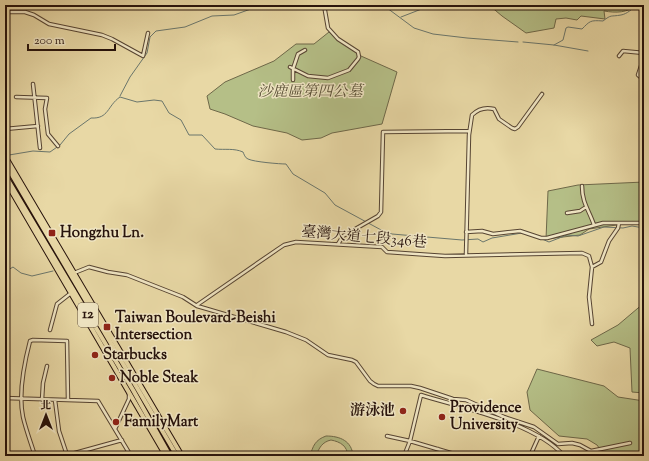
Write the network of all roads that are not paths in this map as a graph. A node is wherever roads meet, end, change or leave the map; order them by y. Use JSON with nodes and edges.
{"nodes":[{"id":1,"x":324,"y":5,"type":"edge"},
{"id":2,"x":5,"y":12,"type":"edge"},
{"id":3,"x":148,"y":33,"type":"dead end"},
{"id":4,"x":305,"y":50,"type":"dead end"},
{"id":5,"x":644,"y":53,"type":"edge"},
{"id":6,"x":619,"y":56,"type":"dead end"},
{"id":7,"x":644,"y":64,"type":"edge"},
{"id":8,"x":290,"y":67,"type":"dead end"},
{"id":9,"x":293,"y":70,"type":"junction"},
{"id":10,"x":293,"y":80,"type":"dead end"},
{"id":11,"x":644,"y":80,"type":"edge"},
{"id":12,"x":33,"y":84,"type":"dead end"},
{"id":13,"x":542,"y":94,"type":"dead end"},
{"id":14,"x":16,"y":97,"type":"dead end"},
{"id":15,"x":35,"y":98,"type":"junction"},
{"id":16,"x":38,"y":126,"type":"junction"},
{"id":17,"x":5,"y":129,"type":"edge"},
{"id":18,"x":470,"y":131,"type":"junction"},
{"id":19,"x":58,"y":146,"type":"dead end"},
{"id":20,"x":40,"y":148,"type":"dead end"},
{"id":21,"x":5,"y":156,"type":"edge"},
{"id":22,"x":5,"y":163,"type":"edge"},
{"id":23,"x":5,"y":175,"type":"edge"},
{"id":24,"x":5,"y":180,"type":"edge"},
{"id":25,"x":582,"y":186,"type":"dead end"},
{"id":26,"x":586,"y":207,"type":"junction"},
{"id":27,"x":567,"y":213,"type":"dead end"},
{"id":28,"x":619,"y":223,"type":"junction"},
{"id":29,"x":644,"y":223,"type":"edge"},
{"id":30,"x":594,"y":225,"type":"junction"},
{"id":31,"x":466,"y":232,"type":"junction"},
{"id":32,"x":338,"y":244,"type":"junction"},
{"id":33,"x":466,"y":254,"type":"junction"},
{"id":34,"x":592,"y":267,"type":"junction"},
{"id":35,"x":73,"y":273,"type":"junction"},
{"id":36,"x":71,"y":293,"type":"junction"},
{"id":37,"x":197,"y":306,"type":"junction"},
{"id":38,"x":592,"y":324,"type":"dead end"},
{"id":39,"x":50,"y":330,"type":"dead end"},
{"id":40,"x":47,"y":366,"type":"dead end"},
{"id":41,"x":139,"y":387,"type":"junction"},
{"id":42,"x":131,"y":391,"type":"junction"},
{"id":43,"x":5,"y":398,"type":"edge"},
{"id":44,"x":22,"y":399,"type":"junction"},
{"id":45,"x":42,"y":400,"type":"junction"},
{"id":46,"x":55,"y":400,"type":"junction"},
{"id":47,"x":68,"y":400,"type":"junction"},
{"id":48,"x":115,"y":429,"type":"junction"},
{"id":49,"x":387,"y":436,"type":"dead end"},
{"id":50,"x":539,"y":436,"type":"junction"},
{"id":51,"x":122,"y":440,"type":"junction"},
{"id":52,"x":410,"y":441,"type":"junction"},
{"id":53,"x":630,"y":443,"type":"dead end"},
{"id":54,"x":438,"y":449,"type":"junction"},
{"id":55,"x":35,"y":456,"type":"edge"},
{"id":56,"x":66,"y":456,"type":"edge"},
{"id":57,"x":131,"y":456,"type":"edge"},
{"id":58,"x":166,"y":456,"type":"edge"},
{"id":59,"x":170,"y":456,"type":"edge"},
{"id":60,"x":177,"y":456,"type":"edge"},
{"id":61,"x":182,"y":456,"type":"edge"},
{"id":62,"x":404,"y":456,"type":"edge"},
{"id":63,"x":436,"y":456,"type":"edge"},
{"id":64,"x":461,"y":456,"type":"edge"},
{"id":65,"x":530,"y":456,"type":"edge"},
{"id":66,"x":564,"y":456,"type":"edge"}],
"edges":[{"from":1,"to":9,"type":"street"},
{"from":2,"to":3,"type":"street"},
{"from":4,"to":9,"type":"street"},
{"from":5,"to":6,"type":"street"},
{"from":7,"to":11,"type":"street"},
{"from":8,"to":9,"type":"street"},
{"from":9,"to":10,"type":"street"},
{"from":12,"to":15,"type":"street"},
{"from":13,"to":18,"type":"street"},
{"from":14,"to":15,"type":"street"},
{"from":15,"to":16,"type":"street"},
{"from":15,"to":19,"type":"street"},
{"from":16,"to":17,"type":"street"},
{"from":16,"to":20,"type":"street"},
{"from":18,"to":31,"type":"street"},
{"from":18,"to":32,"type":"street"},
{"from":21,"to":35,"type":"main road","number":"12"},
{"from":22,"to":41,"type":"main road","number":"12"},
{"from":23,"to":42,"type":"main road","number":"12"},
{"from":24,"to":36,"type":"main road","number":"12"},
{"from":25,"to":26,"type":"street"},
{"from":26,"to":27,"type":"street"},
{"from":26,"to":30,"type":"street"},
{"from":28,"to":29,"type":"street"},
{"from":28,"to":30,"type":"street"},
{"from":28,"to":34,"type":"street"},
{"from":30,"to":31,"type":"street"},
{"from":31,"to":33,"type":"street"},
{"from":32,"to":33,"type":"street","name":"臺灣大道七段346巷"},
{"from":32,"to":37,"type":"street","name":"臺灣大道七段346巷"},
{"from":33,"to":34,"type":"street","name":"臺灣大道七段346巷"},
{"from":34,"to":38,"type":"street"},
{"from":35,"to":37,"type":"street"},
{"from":35,"to":41,"type":"main road","number":"12"},
{"from":36,"to":39,"type":"street"},
{"from":36,"to":42,"type":"main road","number":"12"},
{"from":37,"to":53,"type":"street"},
{"from":40,"to":45,"type":"street"},
{"from":41,"to":42,"type":"street"},
{"from":41,"to":60,"type":"main road","number":"12"},
{"from":41,"to":61,"type":"main road","number":"12"},
{"from":42,"to":48,"type":"street"},
{"from":42,"to":58,"type":"main road","number":"12"},
{"from":42,"to":59,"type":"main road","number":"12"},
{"from":43,"to":44,"type":"street"},
{"from":44,"to":45,"type":"street"},
{"from":44,"to":47,"type":"street"},
{"from":44,"to":55,"type":"street"},
{"from":45,"to":46,"type":"street"},
{"from":46,"to":47,"type":"street"},
{"from":46,"to":56,"type":"street"},
{"from":47,"to":48,"type":"street"},
{"from":48,"to":51,"type":"street"},
{"from":49,"to":52,"type":"street"},
{"from":50,"to":52,"type":"street"},
{"from":50,"to":65,"type":"street"},
{"from":50,"to":66,"type":"street"},
{"from":51,"to":56,"type":"street"},
{"from":51,"to":57,"type":"street"},
{"from":52,"to":54,"type":"street"},
{"from":52,"to":62,"type":"street"},
{"from":54,"to":63,"type":"street"},
{"from":54,"to":64,"type":"street"}]}
